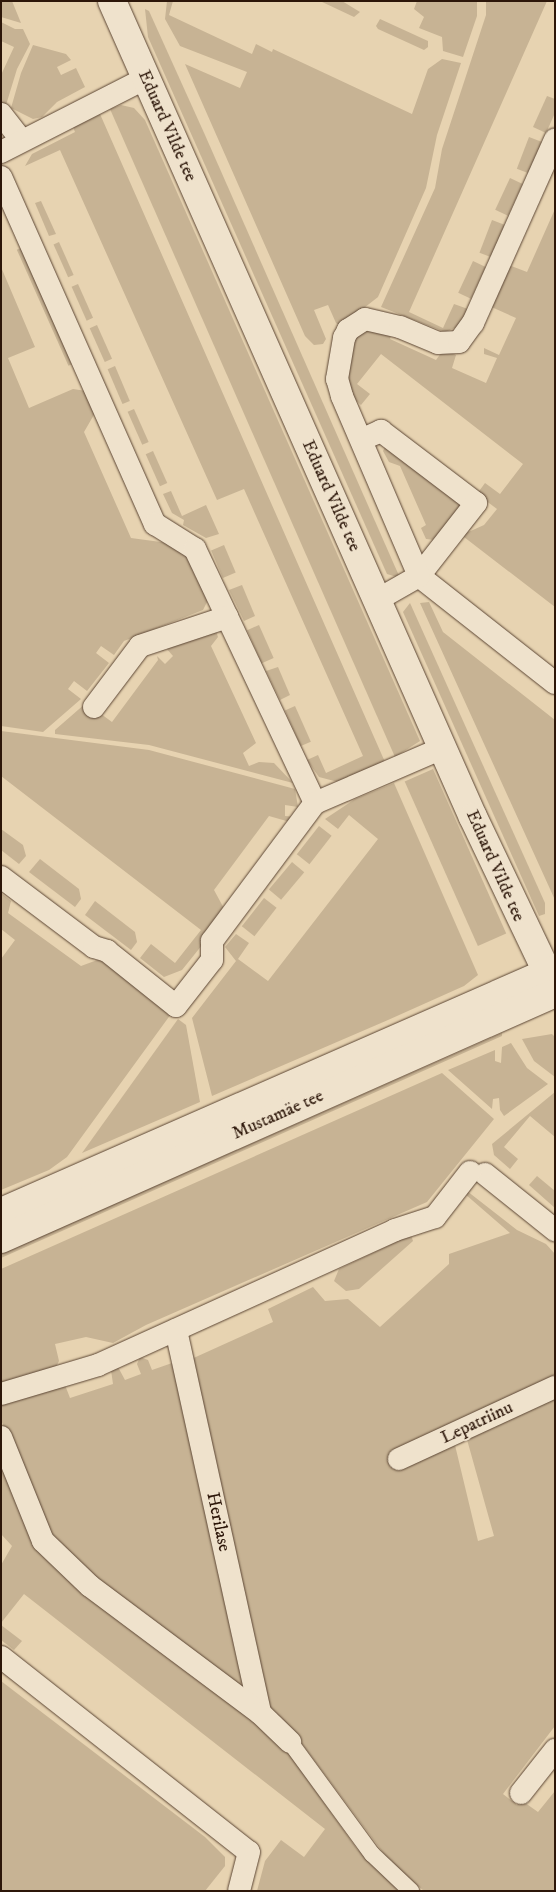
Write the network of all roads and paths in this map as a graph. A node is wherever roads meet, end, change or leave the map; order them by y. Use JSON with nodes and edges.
{"nodes":[{"id":1,"x":112,"y":1,"type":"edge"},
{"id":2,"x":146,"y":78,"type":"junction"},
{"id":3,"x":1,"y":114,"type":"edge"},
{"id":4,"x":21,"y":140,"type":"junction"},
{"id":5,"x":555,"y":140,"type":"edge"},
{"id":6,"x":1,"y":152,"type":"edge"},
{"id":7,"x":1,"y":177,"type":"edge"},
{"id":8,"x":363,"y":439,"type":"junction"},
{"id":9,"x":419,"y":576,"type":"junction"},
{"id":10,"x":377,"y":600,"type":"junction"},
{"id":11,"x":227,"y":617,"type":"junction"},
{"id":12,"x":555,"y":683,"type":"edge"},
{"id":13,"x":94,"y":707,"type":"dead end"},
{"id":14,"x":443,"y":748,"type":"junction"},
{"id":15,"x":315,"y":803,"type":"junction"},
{"id":16,"x":1,"y":877,"type":"edge"},
{"id":17,"x":552,"y":981,"type":"edge"},
{"id":18,"x":1,"y":1212,"type":"edge"},
{"id":19,"x":555,"y":1230,"type":"edge"},
{"id":20,"x":1,"y":1239,"type":"edge"},
{"id":21,"x":176,"y":1330,"type":"junction"},
{"id":22,"x":555,"y":1387,"type":"edge"},
{"id":23,"x":1,"y":1394,"type":"edge"},
{"id":24,"x":1,"y":1436,"type":"edge"},
{"id":25,"x":398,"y":1459,"type":"dead end"},
{"id":26,"x":1,"y":1657,"type":"edge"},
{"id":27,"x":260,"y":1713,"type":"junction"},
{"id":28,"x":290,"y":1742,"type":"joint"},
{"id":29,"x":555,"y":1750,"type":"edge"},
{"id":30,"x":521,"y":1793,"type":"dead end"},
{"id":31,"x":239,"y":1891,"type":"edge"},
{"id":32,"x":411,"y":1891,"type":"edge"}],
"edges":[{"from":1,"to":2,"type":"main road","name":"Eduard Vilde tee"},
{"from":2,"to":4,"type":"street"},
{"from":2,"to":10,"type":"main road","name":"Eduard Vilde tee"},
{"from":3,"to":4,"type":"street"},
{"from":4,"to":6,"type":"street"},
{"from":5,"to":8,"type":"street"},
{"from":7,"to":11,"type":"street"},
{"from":8,"to":9,"type":"street"},
{"from":8,"to":9,"type":"street"},
{"from":9,"to":10,"type":"street"},
{"from":9,"to":12,"type":"street"},
{"from":10,"to":14,"type":"main road","name":"Eduard Vilde tee"},
{"from":11,"to":13,"type":"street"},
{"from":11,"to":15,"type":"street"},
{"from":14,"to":15,"type":"street"},
{"from":14,"to":17,"type":"main road","name":"Eduard Vilde tee"},
{"from":15,"to":16,"type":"street"},
{"from":17,"to":18,"type":"main road","name":"Mustamäe tee"},
{"from":17,"to":20,"type":"main road","name":"Mustamäe tee"},
{"from":19,"to":21,"type":"street"},
{"from":21,"to":23,"type":"street"},
{"from":21,"to":27,"type":"street","name":"Herilase"},
{"from":22,"to":25,"type":"street","name":"Lepatriinu"},
{"from":24,"to":27,"type":"street"},
{"from":26,"to":31,"type":"street"},
{"from":27,"to":28,"type":"street"},
{"from":28,"to":32,"type":"street"},
{"from":29,"to":30,"type":"street"}]}
